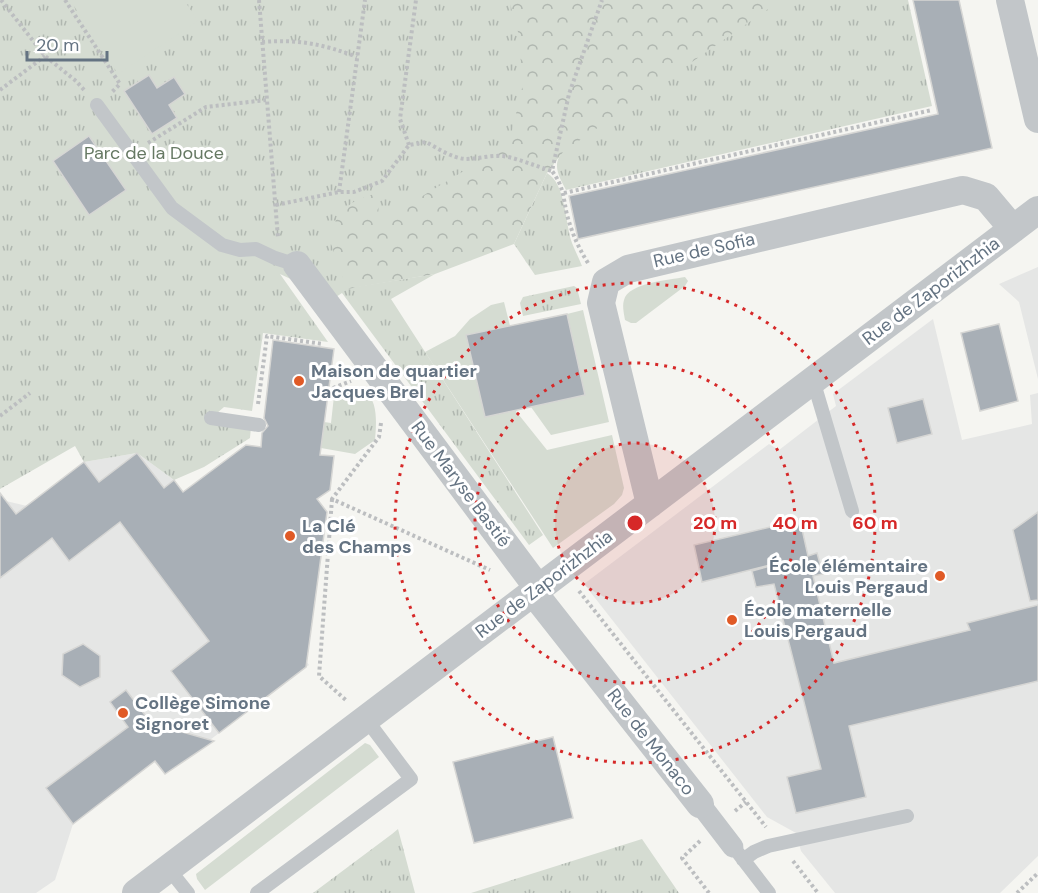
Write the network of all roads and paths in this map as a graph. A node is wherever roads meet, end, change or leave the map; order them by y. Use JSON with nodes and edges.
{"nodes":[{"id":1,"x":1,"y":0,"type":"edge"},
{"id":2,"x":65,"y":0,"type":"edge"},
{"id":3,"x":259,"y":0,"type":"edge"},
{"id":4,"x":365,"y":0,"type":"edge"},
{"id":5,"x":416,"y":0,"type":"edge"},
{"id":6,"x":602,"y":0,"type":"edge"},
{"id":7,"x":1010,"y":0,"type":"edge"},
{"id":8,"x":262,"y":42,"type":"junction"},
{"id":9,"x":1029,"y":42,"type":"edge"},
{"id":10,"x":45,"y":56,"type":"junction"},
{"id":11,"x":357,"y":57,"type":"junction"},
{"id":12,"x":0,"y":90,"type":"edge"},
{"id":13,"x":266,"y":100,"type":"junction"},
{"id":14,"x":98,"y":105,"type":"junction"},
{"id":15,"x":932,"y":110,"type":"dead end"},
{"id":16,"x":1038,"y":119,"type":"edge"},
{"id":17,"x":409,"y":145,"type":"junction"},
{"id":18,"x":132,"y":154,"type":"junction"},
{"id":19,"x":552,"y":171,"type":"junction"},
{"id":20,"x":339,"y":192,"type":"junction"},
{"id":21,"x":564,"y":193,"type":"junction"},
{"id":22,"x":276,"y":205,"type":"junction"},
{"id":23,"x":1038,"y":210,"type":"edge"},
{"id":24,"x":1013,"y":229,"type":"junction"},
{"id":25,"x":256,"y":249,"type":"junction"},
{"id":26,"x":297,"y":265,"type":"joint"},
{"id":27,"x":606,"y":282,"type":"junction"},
{"id":28,"x":331,"y":345,"type":"dead end"},
{"id":29,"x":813,"y":380,"type":"junction"},
{"id":30,"x":389,"y":388,"type":"junction"},
{"id":31,"x":30,"y":393,"type":"dead end"},
{"id":32,"x":257,"y":408,"type":"dead end"},
{"id":33,"x":0,"y":416,"type":"edge"},
{"id":34,"x":211,"y":418,"type":"dead end"},
{"id":35,"x":259,"y":425,"type":"dead end"},
{"id":36,"x":332,"y":499,"type":"junction"},
{"id":37,"x":650,"y":504,"type":"junction"},
{"id":38,"x":852,"y":511,"type":"dead end"},
{"id":39,"x":574,"y":562,"type":"junction"},
{"id":40,"x":493,"y":572,"type":"dead end"},
{"id":41,"x":536,"y":590,"type":"junction"},
{"id":42,"x":366,"y":719,"type":"junction"},
{"id":43,"x":700,"y":804,"type":"joint"},
{"id":44,"x":907,"y":816,"type":"dead end"},
{"id":45,"x":779,"y":844,"type":"junction"},
{"id":46,"x":738,"y":854,"type":"junction"},
{"id":47,"x":168,"y":868,"type":"junction"},
{"id":48,"x":1038,"y":873,"type":"edge"},
{"id":49,"x":136,"y":893,"type":"edge"},
{"id":50,"x":188,"y":893,"type":"edge"},
{"id":51,"x":257,"y":893,"type":"edge"},
{"id":52,"x":769,"y":893,"type":"edge"},
{"id":53,"x":818,"y":893,"type":"edge"},
{"id":54,"x":1017,"y":893,"type":"edge"}],
"edges":[{"from":1,"to":10,"type":"path"},
{"from":2,"to":14,"type":"path"},
{"from":3,"to":8,"type":"path"},
{"from":4,"to":11,"type":"path"},
{"from":5,"to":17,"type":"path"},
{"from":6,"to":19,"type":"path"},
{"from":7,"to":9,"type":"street"},
{"from":8,"to":11,"type":"path"},
{"from":8,"to":13,"type":"path"},
{"from":9,"to":16,"type":"street"},
{"from":10,"to":12,"type":"path"},
{"from":10,"to":14,"type":"path"},
{"from":11,"to":20,"type":"path"},
{"from":13,"to":18,"type":"path"},
{"from":13,"to":22,"type":"path"},
{"from":14,"to":18,"type":"lane"},
{"from":15,"to":21,"type":"path"},
{"from":17,"to":19,"type":"path"},
{"from":17,"to":20,"type":"path"},
{"from":18,"to":25,"type":"lane"},
{"from":19,"to":21,"type":"path"},
{"from":20,"to":22,"type":"path"},
{"from":21,"to":27,"type":"path"},
{"from":22,"to":25,"type":"path"},
{"from":23,"to":24,"type":"street","name":"Rue de Zaporizhzhia"},
{"from":24,"to":27,"type":"street","name":"Rue de Sofia"},
{"from":24,"to":29,"type":"street","name":"Rue de Zaporizhzhia"},
{"from":25,"to":26,"type":"lane"},
{"from":26,"to":30,"type":"street","name":"Rue Maryse Bastié"},
{"from":27,"to":37,"type":"street"},
{"from":28,"to":32,"type":"path"},
{"from":29,"to":37,"type":"street","name":"Rue de Zaporizhzhia"},
{"from":29,"to":38,"type":"lane"},
{"from":30,"to":36,"type":"path"},
{"from":30,"to":41,"type":"street","name":"Rue Maryse Bastié"},
{"from":31,"to":33,"type":"path"},
{"from":34,"to":35,"type":"lane"},
{"from":36,"to":40,"type":"path"},
{"from":36,"to":42,"type":"path"},
{"from":37,"to":39,"type":"street","name":"Rue de Zaporizhzhia"},
{"from":39,"to":41,"type":"street","name":"Rue de Zaporizhzhia"},
{"from":39,"to":45,"type":"path"},
{"from":41,"to":42,"type":"street","name":"Rue de Zaporizhzhia"},
{"from":41,"to":43,"type":"street","name":"Rue de Monaco"},
{"from":42,"to":47,"type":"street","name":"Rue de Zaporizhzhia"},
{"from":42,"to":51,"type":"lane"},
{"from":43,"to":46,"type":"street","name":"Rue de Monaco"},
{"from":44,"to":45,"type":"lane"},
{"from":45,"to":46,"type":"lane"},
{"from":45,"to":53,"type":"path"},
{"from":46,"to":52,"type":"lane","name":"Rue de Monaco"},
{"from":47,"to":49,"type":"street","name":"Rue de Zaporizhzhia"},
{"from":47,"to":50,"type":"lane"},
{"from":48,"to":54,"type":"path"}]}
